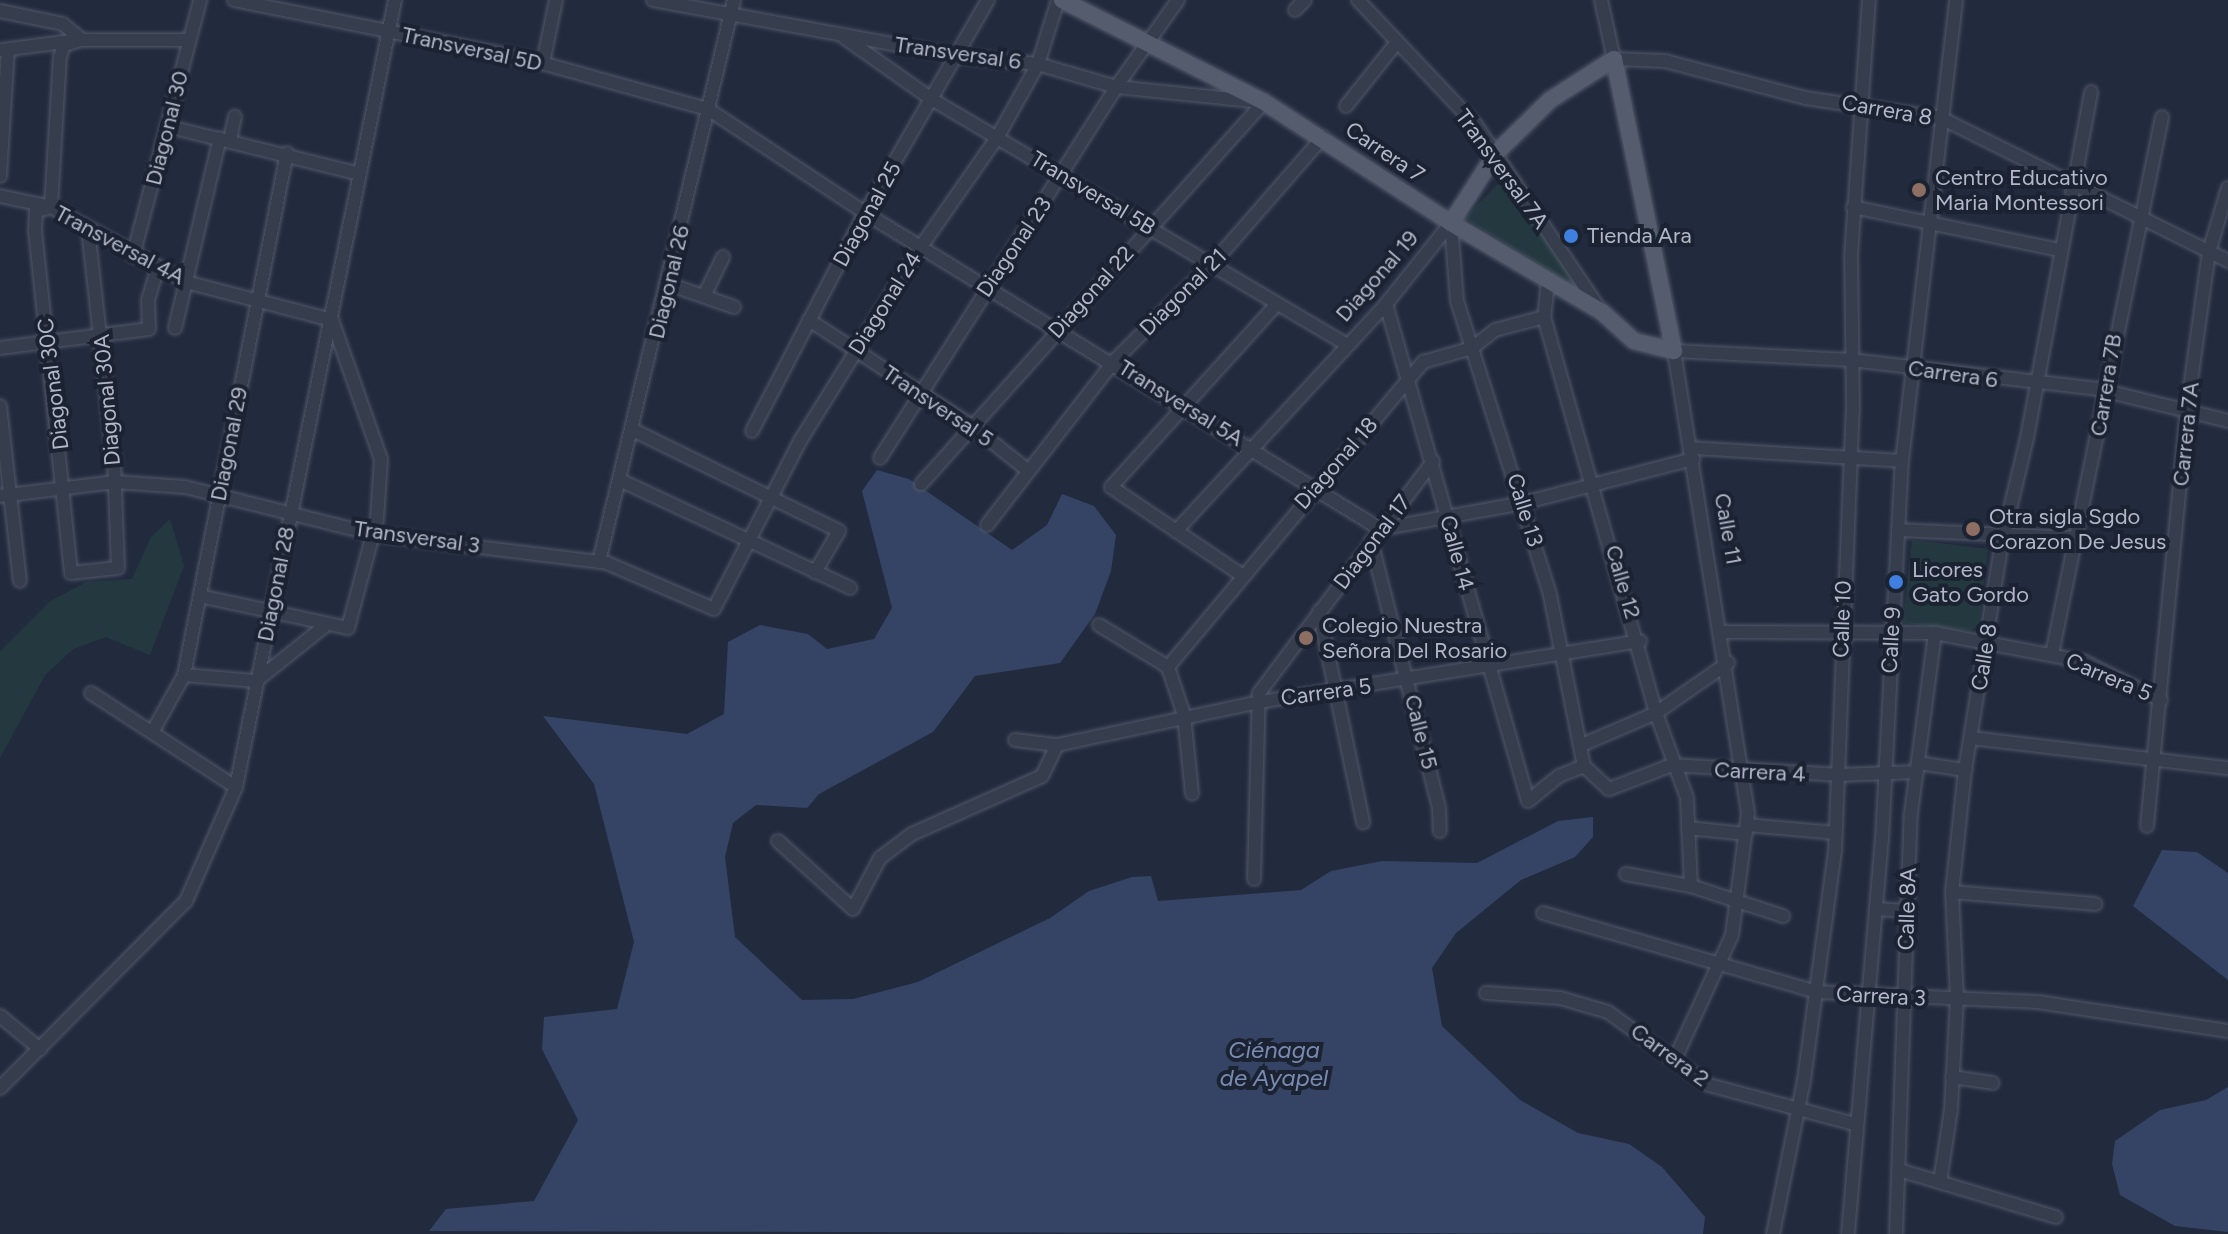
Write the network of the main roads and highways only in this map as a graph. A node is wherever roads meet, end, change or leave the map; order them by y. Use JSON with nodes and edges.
{"nodes":[{"id":1,"x":1060,"y":0,"type":"edge"},
{"id":2,"x":1614,"y":59,"type":"joint"},
{"id":3,"x":1451,"y":223,"type":"junction"},
{"id":4,"x":1674,"y":351,"type":"joint"}],
"edges":[{"from":1,"to":3,"type":"main road","name":"Carrera 7"},
{"from":2,"to":3,"type":"main road","name":"Diagonal 19"},
{"from":2,"to":4,"type":"main road","name":"Calle 11"},
{"from":3,"to":4,"type":"main road","name":"Carrera 7"}]}
